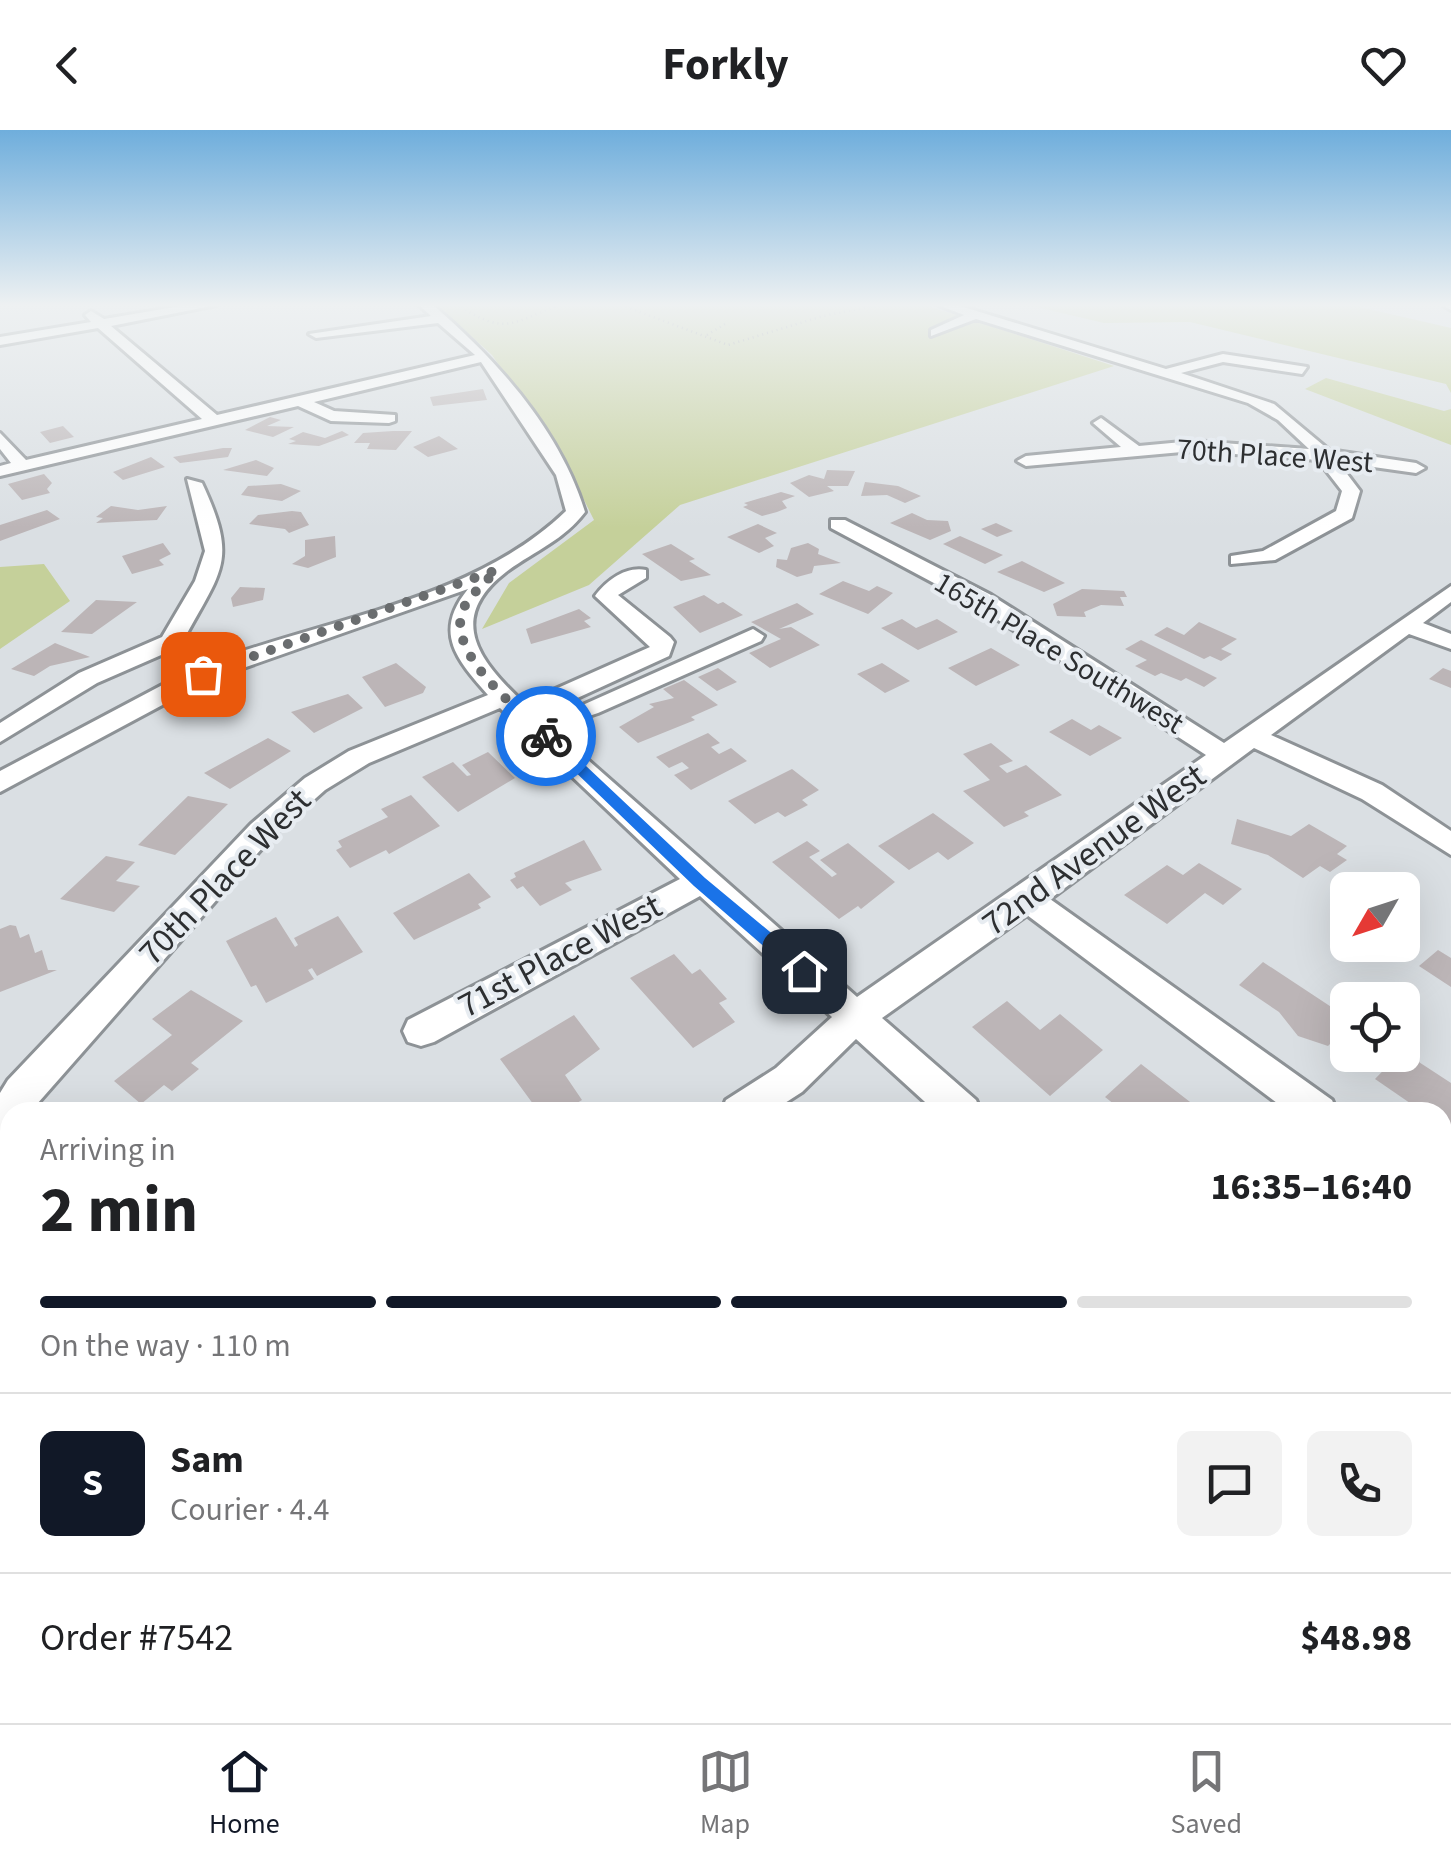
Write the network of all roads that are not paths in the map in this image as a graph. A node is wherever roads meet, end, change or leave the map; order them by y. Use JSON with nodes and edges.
{"nodes":[{"id":1,"x":166,"y":379,"type":"edge"},
{"id":2,"x":415,"y":379,"type":"edge"},
{"id":3,"x":500,"y":379,"type":"edge"},
{"id":4,"x":1185,"y":379,"type":"edge"},
{"id":5,"x":298,"y":400,"type":"junction"},
{"id":6,"x":389,"y":418,"type":"dead end"},
{"id":7,"x":212,"y":419,"type":"junction"},
{"id":8,"x":1101,"y":423,"type":"dead end"},
{"id":9,"x":0,"y":438,"type":"edge"},
{"id":10,"x":1133,"y":448,"type":"junction"},
{"id":11,"x":1325,"y":455,"type":"junction"},
{"id":12,"x":1026,"y":461,"type":"dead end"},
{"id":13,"x":22,"y":466,"type":"junction"},
{"id":14,"x":1416,"y":468,"type":"dead end"},
{"id":15,"x":0,"y":472,"type":"edge"},
{"id":16,"x":193,"y":483,"type":"dead end"},
{"id":17,"x":838,"y":524,"type":"dead end"},
{"id":18,"x":1238,"y":560,"type":"dead end"},
{"id":19,"x":497,"y":570,"type":"junction"},
{"id":20,"x":639,"y":574,"type":"dead end"},
{"id":21,"x":1451,"y":592,"type":"edge"},
{"id":22,"x":1407,"y":624,"type":"junction"},
{"id":23,"x":753,"y":636,"type":"dead end"},
{"id":24,"x":170,"y":642,"type":"junction"},
{"id":25,"x":1451,"y":642,"type":"edge"},
{"id":26,"x":203,"y":674,"type":"junction"},
{"id":27,"x":522,"y":713,"type":"junction"},
{"id":28,"x":0,"y":734,"type":"edge"},
{"id":29,"x":1252,"y":737,"type":"junction"},
{"id":30,"x":1226,"y":756,"type":"junction"},
{"id":31,"x":0,"y":783,"type":"edge"},
{"id":32,"x":1451,"y":846,"type":"edge"},
{"id":33,"x":700,"y":882,"type":"junction"},
{"id":34,"x":1028,"y":899,"type":"junction"},
{"id":35,"x":857,"y":1016,"type":"junction"},
{"id":36,"x":421,"y":1031,"type":"dead end"},
{"id":37,"x":15,"y":1102,"type":"edge"},
{"id":38,"x":755,"y":1102,"type":"edge"},
{"id":39,"x":951,"y":1102,"type":"edge"},
{"id":40,"x":1304,"y":1102,"type":"edge"}],
"edges":[{"from":1,"to":7,"type":"street"},
{"from":2,"to":5,"type":"street"},
{"from":3,"to":19,"type":"street"},
{"from":4,"to":11,"type":"street"},
{"from":5,"to":6,"type":"street"},
{"from":5,"to":7,"type":"street"},
{"from":7,"to":13,"type":"street"},
{"from":8,"to":10,"type":"street","name":"70th Place West"},
{"from":9,"to":13,"type":"street"},
{"from":10,"to":11,"type":"street","name":"70th Place West"},
{"from":10,"to":12,"type":"street","name":"70th Place West"},
{"from":11,"to":14,"type":"street","name":"70th Place West"},
{"from":11,"to":18,"type":"street"},
{"from":13,"to":15,"type":"street"},
{"from":16,"to":24,"type":"street"},
{"from":17,"to":30,"type":"street","name":"165th Place Southwest"},
{"from":19,"to":26,"type":"street"},
{"from":19,"to":27,"type":"street"},
{"from":20,"to":27,"type":"street"},
{"from":21,"to":22,"type":"street","name":"72nd Avenue West"},
{"from":22,"to":25,"type":"street"},
{"from":22,"to":29,"type":"street","name":"72nd Avenue West"},
{"from":23,"to":27,"type":"street"},
{"from":24,"to":26,"type":"street"},
{"from":24,"to":28,"type":"street"},
{"from":26,"to":31,"type":"street"},
{"from":27,"to":33,"type":"street"},
{"from":27,"to":37,"type":"street","name":"70th Place West"},
{"from":29,"to":30,"type":"street","name":"72nd Avenue West"},
{"from":29,"to":32,"type":"street"},
{"from":30,"to":34,"type":"street","name":"72nd Avenue West"},
{"from":33,"to":35,"type":"street"},
{"from":33,"to":36,"type":"street","name":"71st Place West"},
{"from":34,"to":35,"type":"street","name":"72nd Avenue West"},
{"from":34,"to":40,"type":"street"},
{"from":35,"to":38,"type":"street","name":"72nd Avenue West"},
{"from":35,"to":39,"type":"street"}]}
